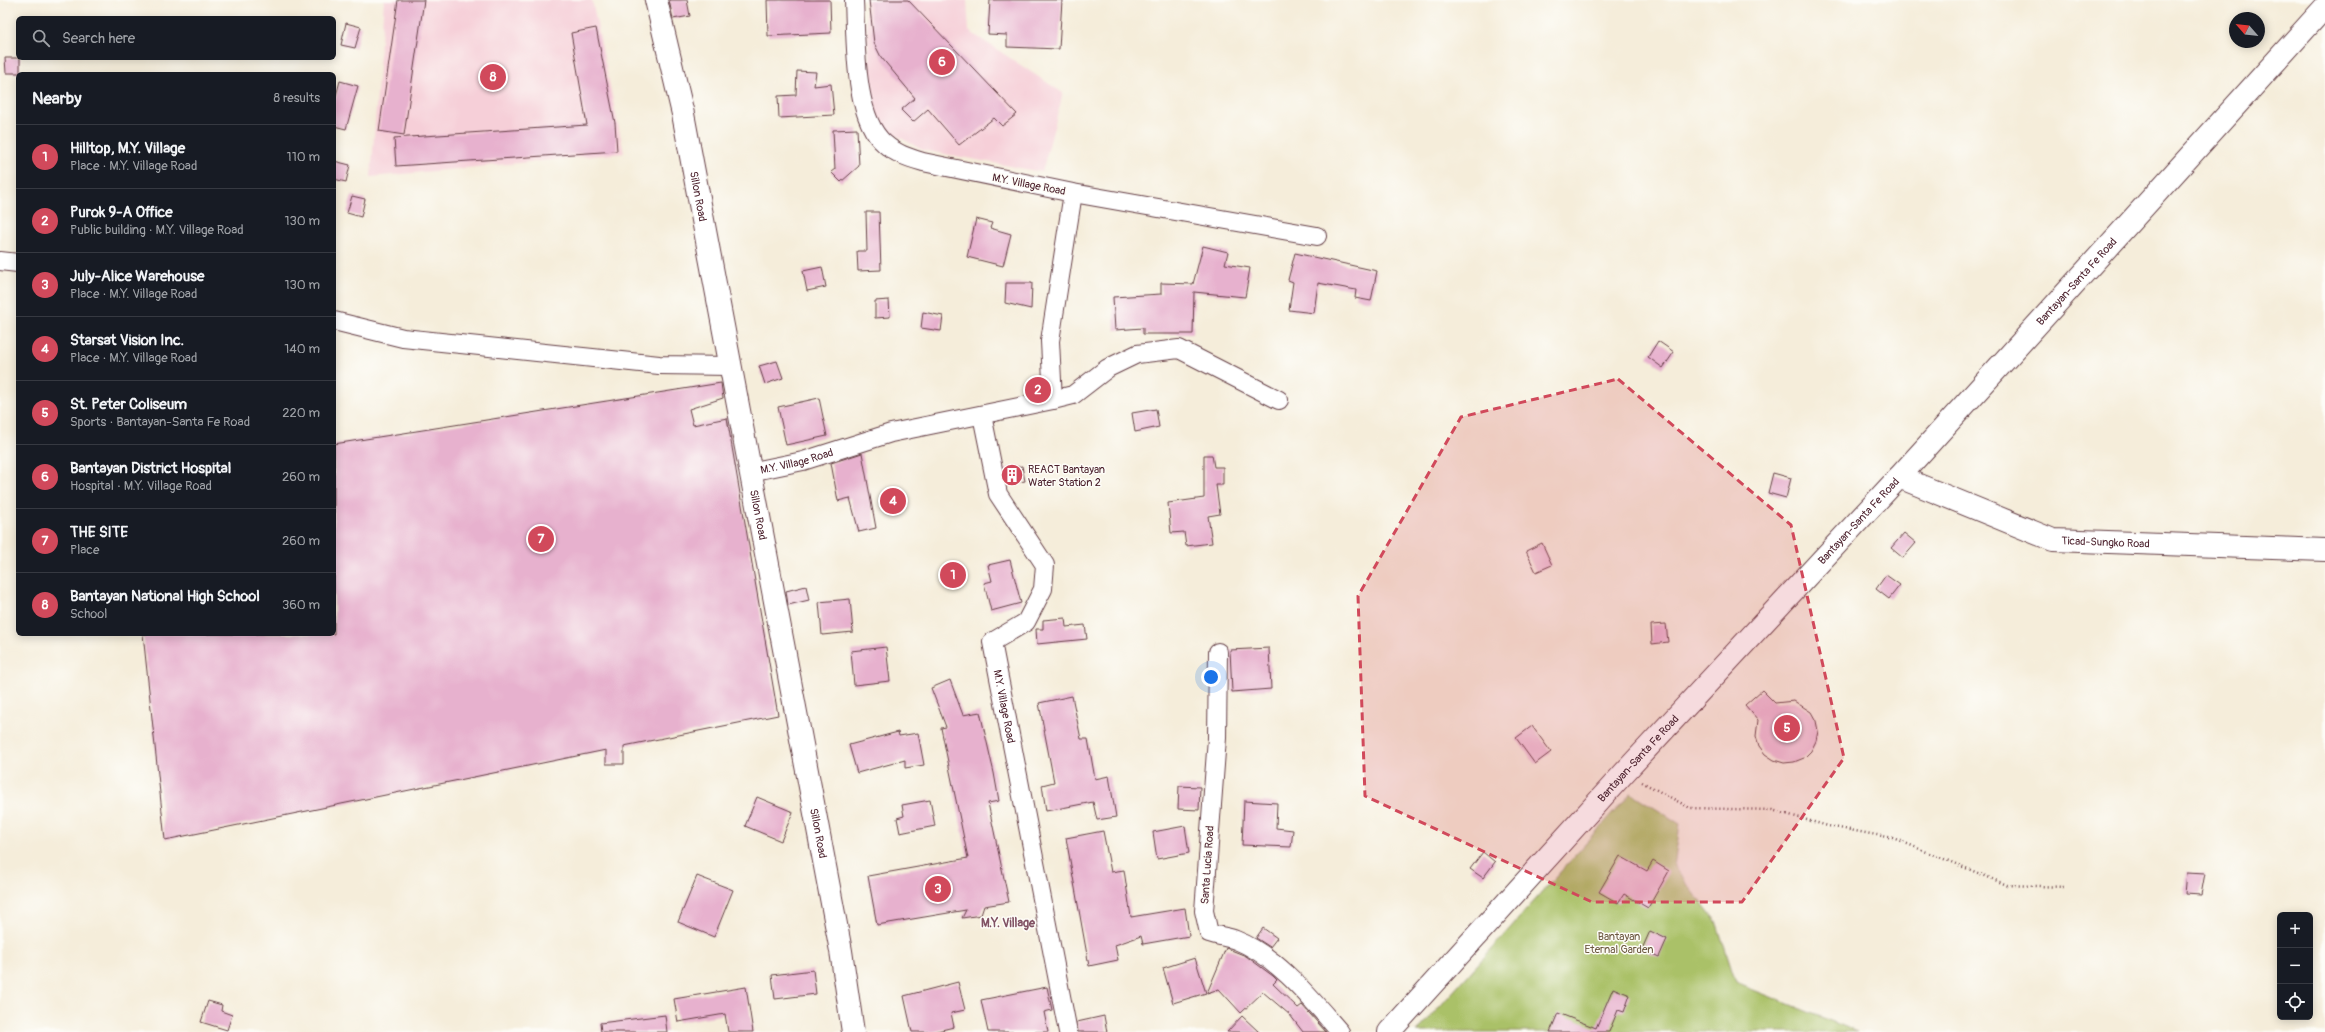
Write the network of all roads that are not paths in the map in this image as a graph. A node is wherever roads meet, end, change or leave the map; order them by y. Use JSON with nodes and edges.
{"nodes":[{"id":1,"x":656,"y":0,"type":"edge"},
{"id":2,"x":854,"y":0,"type":"edge"},
{"id":3,"x":2325,"y":7,"type":"edge"},
{"id":4,"x":1074,"y":193,"type":"junction"},
{"id":5,"x":1317,"y":236,"type":"dead end"},
{"id":6,"x":0,"y":261,"type":"edge"},
{"id":7,"x":16,"y":263,"type":"edge"},
{"id":8,"x":336,"y":321,"type":"edge"},
{"id":9,"x":730,"y":366,"type":"junction"},
{"id":10,"x":1053,"y":400,"type":"junction"},
{"id":11,"x":1279,"y":400,"type":"dead end"},
{"id":12,"x":982,"y":415,"type":"junction"},
{"id":13,"x":750,"y":472,"type":"junction"},
{"id":14,"x":1899,"y":477,"type":"junction"},
{"id":15,"x":2325,"y":550,"type":"edge"},
{"id":16,"x":1218,"y":652,"type":"dead end"},
{"id":17,"x":853,"y":1032,"type":"edge"},
{"id":18,"x":1068,"y":1032,"type":"edge"},
{"id":19,"x":1340,"y":1032,"type":"edge"},
{"id":20,"x":1389,"y":1032,"type":"edge"}],
"edges":[{"from":1,"to":9,"type":"main road","name":"Sillon Road"},
{"from":2,"to":4,"type":"street","name":"M.Y. Village Road"},
{"from":3,"to":14,"type":"main road","name":"Bantayan-Santa Fe Road"},
{"from":4,"to":5,"type":"street"},
{"from":4,"to":10,"type":"street","name":"M.Y. Village Road"},
{"from":6,"to":7,"type":"street"},
{"from":8,"to":9,"type":"street"},
{"from":9,"to":13,"type":"main road","name":"Sillon Road"},
{"from":10,"to":11,"type":"street"},
{"from":10,"to":12,"type":"street","name":"M.Y. Village Road"},
{"from":12,"to":13,"type":"street","name":"M.Y. Village Road"},
{"from":12,"to":18,"type":"street","name":"M.Y. Village Road"},
{"from":13,"to":17,"type":"main road","name":"Sillon Road"},
{"from":14,"to":15,"type":"main road","name":"Ticad-Sungko Road"},
{"from":14,"to":20,"type":"main road","name":"Bantayan-Santa Fe Road"},
{"from":16,"to":19,"type":"street","name":"Santa Lucia Road"}]}
